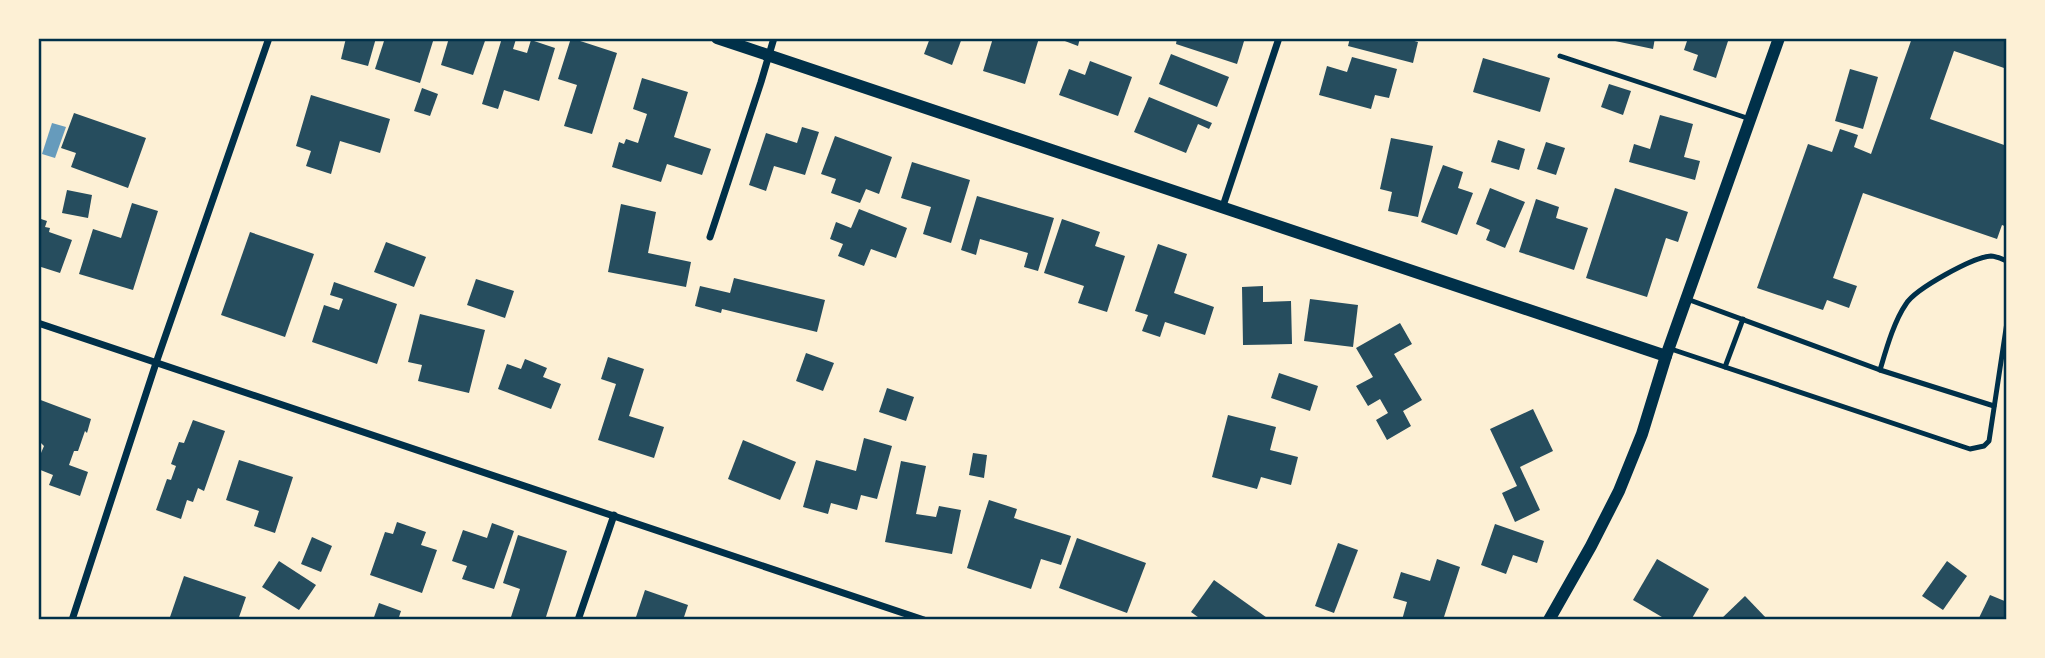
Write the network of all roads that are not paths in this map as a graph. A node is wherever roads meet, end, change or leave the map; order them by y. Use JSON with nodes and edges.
{"nodes":[{"id":1,"x":269,"y":38,"type":"edge"},
{"id":2,"x":717,"y":38,"type":"edge"},
{"id":3,"x":774,"y":38,"type":"edge"},
{"id":4,"x":1279,"y":38,"type":"edge"},
{"id":5,"x":1779,"y":38,"type":"edge"},
{"id":6,"x":769,"y":55,"type":"junction"},
{"id":7,"x":1560,"y":56,"type":"dead end"},
{"id":8,"x":1750,"y":119,"type":"junction"},
{"id":9,"x":1223,"y":206,"type":"junction"},
{"id":10,"x":710,"y":237,"type":"dead end"},
{"id":11,"x":2007,"y":261,"type":"edge"},
{"id":12,"x":1686,"y":299,"type":"junction"},
{"id":13,"x":1743,"y":319,"type":"junction"},
{"id":14,"x":38,"y":323,"type":"edge"},
{"id":15,"x":2007,"y":323,"type":"edge"},
{"id":16,"x":1667,"y":352,"type":"junction"},
{"id":17,"x":156,"y":363,"type":"junction"},
{"id":18,"x":1725,"y":368,"type":"junction"},
{"id":19,"x":1880,"y":370,"type":"junction"},
{"id":20,"x":1994,"y":406,"type":"junction"},
{"id":21,"x":614,"y":515,"type":"junction"},
{"id":22,"x":72,"y":620,"type":"edge"},
{"id":23,"x":578,"y":620,"type":"edge"},
{"id":24,"x":924,"y":620,"type":"edge"},
{"id":25,"x":1549,"y":620,"type":"edge"}],
"edges":[{"from":1,"to":17,"type":"street"},
{"from":2,"to":6,"type":"street"},
{"from":3,"to":6,"type":"street"},
{"from":4,"to":9,"type":"street"},
{"from":5,"to":8,"type":"street"},
{"from":6,"to":9,"type":"street"},
{"from":6,"to":10,"type":"street"},
{"from":7,"to":8,"type":"lane"},
{"from":8,"to":12,"type":"street"},
{"from":9,"to":16,"type":"street"},
{"from":11,"to":19,"type":"lane"},
{"from":12,"to":13,"type":"lane"},
{"from":12,"to":16,"type":"street"},
{"from":13,"to":18,"type":"lane"},
{"from":13,"to":19,"type":"lane"},
{"from":14,"to":17,"type":"street"},
{"from":15,"to":20,"type":"lane"},
{"from":16,"to":18,"type":"lane"},
{"from":16,"to":25,"type":"street"},
{"from":17,"to":21,"type":"street"},
{"from":17,"to":22,"type":"street"},
{"from":18,"to":20,"type":"lane"},
{"from":19,"to":20,"type":"lane"},
{"from":21,"to":23,"type":"street"},
{"from":21,"to":24,"type":"street"}]}
